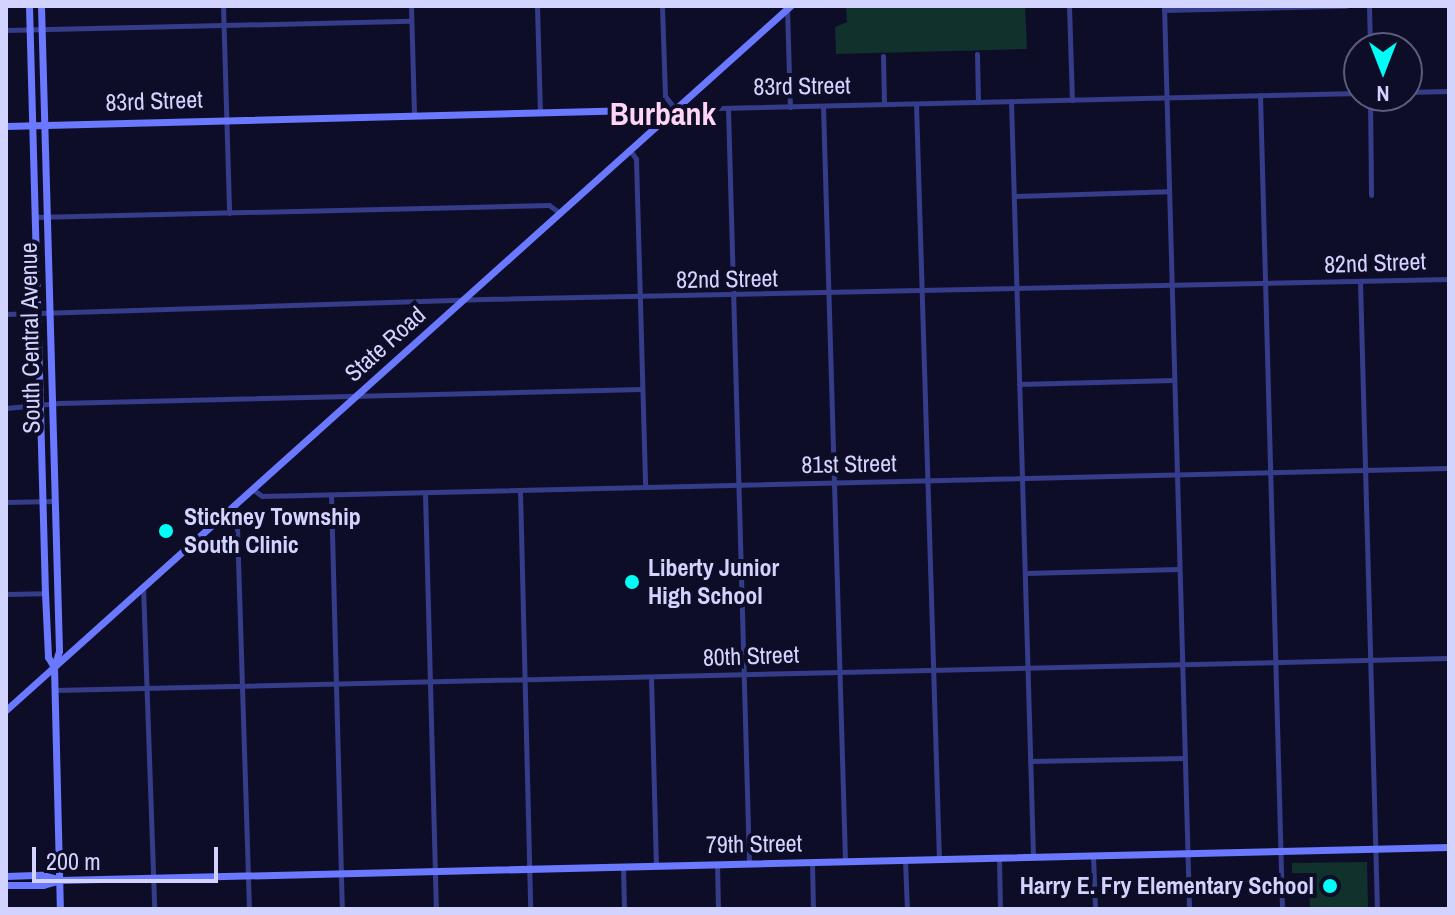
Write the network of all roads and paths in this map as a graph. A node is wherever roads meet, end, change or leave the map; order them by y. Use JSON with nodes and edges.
{"nodes":[{"id":1,"x":29,"y":6,"type":"edge"},
{"id":2,"x":41,"y":6,"type":"edge"},
{"id":3,"x":223,"y":6,"type":"edge"},
{"id":4,"x":411,"y":6,"type":"edge"},
{"id":5,"x":537,"y":6,"type":"edge"},
{"id":6,"x":662,"y":6,"type":"edge"},
{"id":7,"x":1069,"y":6,"type":"edge"},
{"id":8,"x":1346,"y":6,"type":"edge"},
{"id":9,"x":1369,"y":6,"type":"edge"},
{"id":10,"x":788,"y":7,"type":"edge"},
{"id":11,"x":1251,"y":7,"type":"edge"},
{"id":12,"x":1164,"y":8,"type":"edge"},
{"id":13,"x":411,"y":21,"type":"junction"},
{"id":14,"x":224,"y":25,"type":"junction"},
{"id":15,"x":42,"y":29,"type":"junction"},
{"id":16,"x":6,"y":30,"type":"edge"},
{"id":17,"x":30,"y":30,"type":"junction"},
{"id":18,"x":1370,"y":32,"type":"edge"},
{"id":19,"x":977,"y":54,"type":"dead end"},
{"id":20,"x":883,"y":56,"type":"dead end"},
{"id":21,"x":1449,"y":91,"type":"edge"},
{"id":22,"x":1423,"y":92,"type":"edge"},
{"id":23,"x":1343,"y":93,"type":"edge"},
{"id":24,"x":1260,"y":95,"type":"junction"},
{"id":25,"x":1166,"y":97,"type":"junction"},
{"id":26,"x":1072,"y":100,"type":"junction"},
{"id":27,"x":1011,"y":101,"type":"junction"},
{"id":28,"x":978,"y":102,"type":"junction"},
{"id":29,"x":884,"y":104,"type":"junction"},
{"id":30,"x":916,"y":104,"type":"junction"},
{"id":31,"x":823,"y":106,"type":"junction"},
{"id":32,"x":790,"y":107,"type":"junction"},
{"id":33,"x":728,"y":108,"type":"junction"},
{"id":34,"x":675,"y":109,"type":"junction"},
{"id":35,"x":540,"y":111,"type":"junction"},
{"id":36,"x":1370,"y":112,"type":"edge"},
{"id":37,"x":414,"y":114,"type":"junction"},
{"id":38,"x":226,"y":119,"type":"junction"},
{"id":39,"x":32,"y":125,"type":"junction"},
{"id":40,"x":44,"y":125,"type":"junction"},
{"id":41,"x":6,"y":126,"type":"edge"},
{"id":42,"x":630,"y":150,"type":"junction"},
{"id":43,"x":1169,"y":191,"type":"junction"},
{"id":44,"x":1371,"y":195,"type":"dead end"},
{"id":45,"x":1014,"y":196,"type":"junction"},
{"id":46,"x":229,"y":213,"type":"junction"},
{"id":47,"x":560,"y":213,"type":"junction"},
{"id":48,"x":35,"y":217,"type":"junction"},
{"id":49,"x":47,"y":217,"type":"junction"},
{"id":50,"x":1449,"y":279,"type":"edge"},
{"id":51,"x":1360,"y":282,"type":"junction"},
{"id":52,"x":1265,"y":284,"type":"junction"},
{"id":53,"x":1171,"y":286,"type":"junction"},
{"id":54,"x":1017,"y":290,"type":"junction"},
{"id":55,"x":922,"y":292,"type":"junction"},
{"id":56,"x":828,"y":294,"type":"junction"},
{"id":57,"x":734,"y":296,"type":"junction"},
{"id":58,"x":639,"y":297,"type":"junction"},
{"id":59,"x":464,"y":300,"type":"junction"},
{"id":60,"x":49,"y":310,"type":"junction"},
{"id":61,"x":37,"y":313,"type":"junction"},
{"id":62,"x":6,"y":314,"type":"edge"},
{"id":63,"x":1174,"y":380,"type":"junction"},
{"id":64,"x":1019,"y":384,"type":"junction"},
{"id":65,"x":642,"y":389,"type":"junction"},
{"id":66,"x":357,"y":396,"type":"junction"},
{"id":67,"x":52,"y":405,"type":"junction"},
{"id":68,"x":39,"y":407,"type":"junction"},
{"id":69,"x":6,"y":408,"type":"edge"},
{"id":70,"x":1449,"y":468,"type":"edge"},
{"id":71,"x":1365,"y":470,"type":"junction"},
{"id":72,"x":1271,"y":473,"type":"junction"},
{"id":73,"x":1178,"y":475,"type":"junction"},
{"id":74,"x":1022,"y":478,"type":"junction"},
{"id":75,"x":926,"y":480,"type":"junction"},
{"id":76,"x":833,"y":482,"type":"junction"},
{"id":77,"x":739,"y":485,"type":"junction"},
{"id":78,"x":645,"y":487,"type":"junction"},
{"id":79,"x":252,"y":489,"type":"junction"},
{"id":80,"x":520,"y":490,"type":"junction"},
{"id":81,"x":425,"y":493,"type":"junction"},
{"id":82,"x":331,"y":495,"type":"junction"},
{"id":83,"x":42,"y":501,"type":"junction"},
{"id":84,"x":54,"y":501,"type":"junction"},
{"id":85,"x":6,"y":502,"type":"edge"},
{"id":86,"x":232,"y":506,"type":"junction"},
{"id":87,"x":1179,"y":569,"type":"junction"},
{"id":88,"x":1025,"y":573,"type":"junction"},
{"id":89,"x":143,"y":586,"type":"junction"},
{"id":90,"x":45,"y":593,"type":"junction"},
{"id":91,"x":6,"y":594,"type":"edge"},
{"id":92,"x":1449,"y":658,"type":"edge"},
{"id":93,"x":1371,"y":659,"type":"junction"},
{"id":94,"x":1276,"y":661,"type":"junction"},
{"id":95,"x":1183,"y":663,"type":"junction"},
{"id":96,"x":54,"y":667,"type":"junction"},
{"id":97,"x":1028,"y":668,"type":"junction"},
{"id":98,"x":933,"y":670,"type":"junction"},
{"id":99,"x":838,"y":672,"type":"junction"},
{"id":100,"x":745,"y":674,"type":"junction"},
{"id":101,"x":651,"y":677,"type":"junction"},
{"id":102,"x":525,"y":680,"type":"junction"},
{"id":103,"x":430,"y":681,"type":"junction"},
{"id":104,"x":336,"y":683,"type":"junction"},
{"id":105,"x":242,"y":686,"type":"junction"},
{"id":106,"x":147,"y":688,"type":"junction"},
{"id":107,"x":54,"y":690,"type":"junction"},
{"id":108,"x":6,"y":710,"type":"edge"},
{"id":109,"x":1185,"y":758,"type":"junction"},
{"id":110,"x":1030,"y":761,"type":"junction"},
{"id":111,"x":1449,"y":847,"type":"edge"},
{"id":112,"x":1376,"y":849,"type":"junction"},
{"id":113,"x":1281,"y":851,"type":"junction"},
{"id":114,"x":1188,"y":853,"type":"junction"},
{"id":115,"x":1093,"y":856,"type":"junction"},
{"id":116,"x":1033,"y":857,"type":"junction"},
{"id":117,"x":999,"y":858,"type":"junction"},
{"id":118,"x":939,"y":859,"type":"junction"},
{"id":119,"x":905,"y":860,"type":"junction"},
{"id":120,"x":845,"y":861,"type":"junction"},
{"id":121,"x":812,"y":862,"type":"junction"},
{"id":122,"x":717,"y":864,"type":"junction"},
{"id":123,"x":749,"y":864,"type":"junction"},
{"id":124,"x":656,"y":866,"type":"junction"},
{"id":125,"x":623,"y":867,"type":"junction"},
{"id":126,"x":530,"y":869,"type":"junction"},
{"id":127,"x":435,"y":871,"type":"junction"},
{"id":128,"x":341,"y":873,"type":"junction"},
{"id":129,"x":6,"y":876,"type":"edge"},
{"id":130,"x":248,"y":876,"type":"junction"},
{"id":131,"x":154,"y":878,"type":"junction"},
{"id":132,"x":60,"y":880,"type":"junction"},
{"id":133,"x":6,"y":885,"type":"edge"},
{"id":134,"x":60,"y":909,"type":"edge"},
{"id":135,"x":154,"y":909,"type":"edge"},
{"id":136,"x":249,"y":909,"type":"edge"},
{"id":137,"x":342,"y":909,"type":"edge"},
{"id":138,"x":436,"y":909,"type":"edge"},
{"id":139,"x":530,"y":909,"type":"edge"},
{"id":140,"x":624,"y":909,"type":"edge"},
{"id":141,"x":718,"y":909,"type":"edge"},
{"id":142,"x":813,"y":909,"type":"edge"},
{"id":143,"x":907,"y":909,"type":"edge"},
{"id":144,"x":1000,"y":909,"type":"edge"},
{"id":145,"x":1095,"y":909,"type":"edge"},
{"id":146,"x":1189,"y":909,"type":"edge"},
{"id":147,"x":1282,"y":909,"type":"edge"},
{"id":148,"x":1377,"y":909,"type":"edge"}],
"edges":[{"from":1,"to":17,"type":"street","name":"South Central Avenue"},
{"from":2,"to":15,"type":"street","name":"South Central Avenue"},
{"from":3,"to":14,"type":"street"},
{"from":4,"to":13,"type":"street"},
{"from":5,"to":35,"type":"street"},
{"from":6,"to":34,"type":"street"},
{"from":7,"to":26,"type":"street"},
{"from":8,"to":11,"type":"street"},
{"from":9,"to":18,"type":"street"},
{"from":10,"to":32,"type":"street"},
{"from":10,"to":34,"type":"street","name":"State Road"},
{"from":11,"to":12,"type":"street"},
{"from":12,"to":25,"type":"street"},
{"from":13,"to":14,"type":"street"},
{"from":13,"to":37,"type":"street"},
{"from":14,"to":15,"type":"street"},
{"from":14,"to":38,"type":"street"},
{"from":15,"to":17,"type":"street"},
{"from":15,"to":40,"type":"street","name":"South Central Avenue"},
{"from":16,"to":17,"type":"street"},
{"from":17,"to":39,"type":"street","name":"South Central Avenue"},
{"from":19,"to":28,"type":"street"},
{"from":20,"to":29,"type":"street"},
{"from":21,"to":22,"type":"street"},
{"from":23,"to":24,"type":"street","name":"83rd Street"},
{"from":24,"to":25,"type":"street","name":"83rd Street"},
{"from":24,"to":52,"type":"street"},
{"from":25,"to":26,"type":"street","name":"83rd Street"},
{"from":25,"to":43,"type":"street"},
{"from":26,"to":27,"type":"street","name":"83rd Street"},
{"from":27,"to":28,"type":"street","name":"83rd Street"},
{"from":27,"to":45,"type":"street"},
{"from":28,"to":30,"type":"street","name":"83rd Street"},
{"from":29,"to":30,"type":"street","name":"83rd Street"},
{"from":29,"to":31,"type":"street","name":"83rd Street"},
{"from":30,"to":55,"type":"street"},
{"from":31,"to":32,"type":"street","name":"83rd Street"},
{"from":31,"to":56,"type":"street"},
{"from":32,"to":33,"type":"street","name":"83rd Street"},
{"from":33,"to":34,"type":"street","name":"83rd Street"},
{"from":33,"to":57,"type":"street"},
{"from":34,"to":35,"type":"street","name":"83rd Street"},
{"from":34,"to":42,"type":"street","name":"State Road"},
{"from":35,"to":37,"type":"street","name":"83rd Street"},
{"from":36,"to":44,"type":"street"},
{"from":37,"to":38,"type":"street","name":"83rd Street"},
{"from":38,"to":40,"type":"street","name":"83rd Street"},
{"from":38,"to":46,"type":"street"},
{"from":39,"to":40,"type":"street","name":"83rd Street"},
{"from":39,"to":41,"type":"street","name":"83rd Street"},
{"from":39,"to":48,"type":"street","name":"South Central Avenue"},
{"from":40,"to":49,"type":"street","name":"South Central Avenue"},
{"from":42,"to":47,"type":"street","name":"State Road"},
{"from":42,"to":58,"type":"street"},
{"from":43,"to":45,"type":"street"},
{"from":43,"to":53,"type":"street"},
{"from":45,"to":54,"type":"street"},
{"from":46,"to":47,"type":"street"},
{"from":46,"to":49,"type":"street"},
{"from":47,"to":59,"type":"street","name":"State Road"},
{"from":48,"to":49,"type":"street"},
{"from":48,"to":61,"type":"street","name":"South Central Avenue"},
{"from":49,"to":60,"type":"street","name":"South Central Avenue"},
{"from":50,"to":51,"type":"street","name":"82nd Street"},
{"from":51,"to":52,"type":"street","name":"82nd Street"},
{"from":51,"to":71,"type":"street"},
{"from":52,"to":53,"type":"street","name":"82nd Street"},
{"from":52,"to":72,"type":"street"},
{"from":53,"to":54,"type":"street","name":"82nd Street"},
{"from":53,"to":63,"type":"street"},
{"from":54,"to":55,"type":"street","name":"82nd Street"},
{"from":54,"to":64,"type":"street"},
{"from":55,"to":56,"type":"street","name":"82nd Street"},
{"from":55,"to":75,"type":"street"},
{"from":56,"to":57,"type":"street","name":"82nd Street"},
{"from":56,"to":76,"type":"street"},
{"from":57,"to":58,"type":"street","name":"82nd Street"},
{"from":57,"to":77,"type":"street"},
{"from":58,"to":59,"type":"street","name":"82nd Street"},
{"from":58,"to":65,"type":"street"},
{"from":59,"to":60,"type":"street","name":"82nd Street"},
{"from":59,"to":66,"type":"street","name":"State Road"},
{"from":60,"to":61,"type":"street","name":"82nd Street"},
{"from":60,"to":67,"type":"street","name":"South Central Avenue"},
{"from":61,"to":62,"type":"street","name":"82nd Street"},
{"from":61,"to":68,"type":"street","name":"South Central Avenue"},
{"from":63,"to":64,"type":"street"},
{"from":63,"to":73,"type":"street"},
{"from":64,"to":74,"type":"street"},
{"from":65,"to":66,"type":"street"},
{"from":65,"to":78,"type":"street"},
{"from":66,"to":67,"type":"street"},
{"from":66,"to":79,"type":"street","name":"State Road"},
{"from":67,"to":68,"type":"street"},
{"from":67,"to":84,"type":"street","name":"South Central Avenue"},
{"from":68,"to":69,"type":"street"},
{"from":68,"to":83,"type":"street","name":"South Central Avenue"},
{"from":70,"to":71,"type":"street","name":"81st Street"},
{"from":71,"to":72,"type":"street","name":"81st Street"},
{"from":71,"to":93,"type":"street"},
{"from":72,"to":73,"type":"street","name":"81st Street"},
{"from":72,"to":94,"type":"street"},
{"from":73,"to":74,"type":"street","name":"81st Street"},
{"from":73,"to":87,"type":"street"},
{"from":74,"to":75,"type":"street","name":"81st Street"},
{"from":74,"to":88,"type":"street"},
{"from":75,"to":76,"type":"street","name":"81st Street"},
{"from":75,"to":98,"type":"street"},
{"from":76,"to":77,"type":"street","name":"81st Street"},
{"from":76,"to":99,"type":"street"},
{"from":77,"to":78,"type":"street","name":"81st Street"},
{"from":77,"to":100,"type":"street"},
{"from":78,"to":80,"type":"street","name":"81st Street"},
{"from":79,"to":82,"type":"street","name":"81st Street"},
{"from":79,"to":86,"type":"street","name":"State Road"},
{"from":80,"to":81,"type":"street","name":"81st Street"},
{"from":80,"to":102,"type":"street"},
{"from":81,"to":82,"type":"street","name":"81st Street"},
{"from":81,"to":103,"type":"street"},
{"from":82,"to":104,"type":"street"},
{"from":83,"to":84,"type":"street"},
{"from":83,"to":85,"type":"street"},
{"from":83,"to":90,"type":"street","name":"South Central Avenue"},
{"from":84,"to":96,"type":"street","name":"South Central Avenue"},
{"from":86,"to":89,"type":"street","name":"State Road"},
{"from":86,"to":105,"type":"street"},
{"from":87,"to":88,"type":"street"},
{"from":87,"to":95,"type":"street"},
{"from":88,"to":97,"type":"street"},
{"from":89,"to":96,"type":"street","name":"State Road"},
{"from":89,"to":106,"type":"street"},
{"from":90,"to":91,"type":"street"},
{"from":90,"to":96,"type":"street","name":"South Central Avenue"},
{"from":92,"to":93,"type":"street","name":"80th Street"},
{"from":93,"to":94,"type":"street","name":"80th Street"},
{"from":93,"to":112,"type":"street"},
{"from":94,"to":95,"type":"street","name":"80th Street"},
{"from":94,"to":113,"type":"street"},
{"from":95,"to":97,"type":"street","name":"80th Street"},
{"from":95,"to":109,"type":"street"},
{"from":96,"to":107,"type":"street","name":"South Central Avenue"},
{"from":96,"to":108,"type":"street","name":"State Road"},
{"from":97,"to":98,"type":"street","name":"80th Street"},
{"from":97,"to":110,"type":"street"},
{"from":98,"to":99,"type":"street","name":"80th Street"},
{"from":98,"to":118,"type":"street"},
{"from":99,"to":100,"type":"street","name":"80th Street"},
{"from":99,"to":120,"type":"street"},
{"from":100,"to":101,"type":"street","name":"80th Street"},
{"from":100,"to":123,"type":"street"},
{"from":101,"to":102,"type":"street","name":"80th Street"},
{"from":101,"to":124,"type":"street"},
{"from":102,"to":103,"type":"street","name":"80th Street"},
{"from":102,"to":126,"type":"street"},
{"from":103,"to":104,"type":"street","name":"80th Street"},
{"from":103,"to":127,"type":"street"},
{"from":104,"to":105,"type":"street","name":"80th Street"},
{"from":104,"to":128,"type":"street"},
{"from":105,"to":106,"type":"street","name":"80th Street"},
{"from":105,"to":130,"type":"street"},
{"from":106,"to":107,"type":"street","name":"80th Street"},
{"from":106,"to":131,"type":"street"},
{"from":107,"to":132,"type":"street","name":"South Central Avenue"},
{"from":109,"to":110,"type":"street"},
{"from":109,"to":114,"type":"street"},
{"from":110,"to":116,"type":"street"},
{"from":111,"to":112,"type":"street","name":"79th Street"},
{"from":112,"to":113,"type":"street","name":"79th Street"},
{"from":112,"to":148,"type":"street"},
{"from":113,"to":114,"type":"street","name":"79th Street"},
{"from":113,"to":147,"type":"street"},
{"from":114,"to":115,"type":"street","name":"79th Street"},
{"from":114,"to":146,"type":"street"},
{"from":115,"to":116,"type":"street","name":"79th Street"},
{"from":115,"to":145,"type":"street"},
{"from":116,"to":117,"type":"street","name":"79th Street"},
{"from":117,"to":118,"type":"street","name":"79th Street"},
{"from":117,"to":144,"type":"street"},
{"from":118,"to":119,"type":"street","name":"79th Street"},
{"from":119,"to":120,"type":"street","name":"79th Street"},
{"from":119,"to":143,"type":"street"},
{"from":120,"to":121,"type":"street","name":"79th Street"},
{"from":121,"to":123,"type":"street","name":"79th Street"},
{"from":121,"to":142,"type":"street"},
{"from":122,"to":123,"type":"street","name":"79th Street"},
{"from":122,"to":124,"type":"street","name":"79th Street"},
{"from":122,"to":141,"type":"street"},
{"from":124,"to":125,"type":"street","name":"79th Street"},
{"from":125,"to":126,"type":"street","name":"79th Street"},
{"from":125,"to":140,"type":"street"},
{"from":126,"to":127,"type":"street","name":"79th Street"},
{"from":126,"to":139,"type":"street"},
{"from":127,"to":128,"type":"street","name":"79th Street"},
{"from":127,"to":138,"type":"street"},
{"from":128,"to":130,"type":"street","name":"79th Street"},
{"from":128,"to":137,"type":"street"},
{"from":129,"to":132,"type":"street","name":"79th Street"},
{"from":130,"to":131,"type":"street","name":"79th Street"},
{"from":130,"to":136,"type":"street"},
{"from":131,"to":132,"type":"street","name":"79th Street"},
{"from":131,"to":135,"type":"street"},
{"from":132,"to":133,"type":"street","name":"79th Street"},
{"from":132,"to":134,"type":"street","name":"South Central Avenue"}]}
